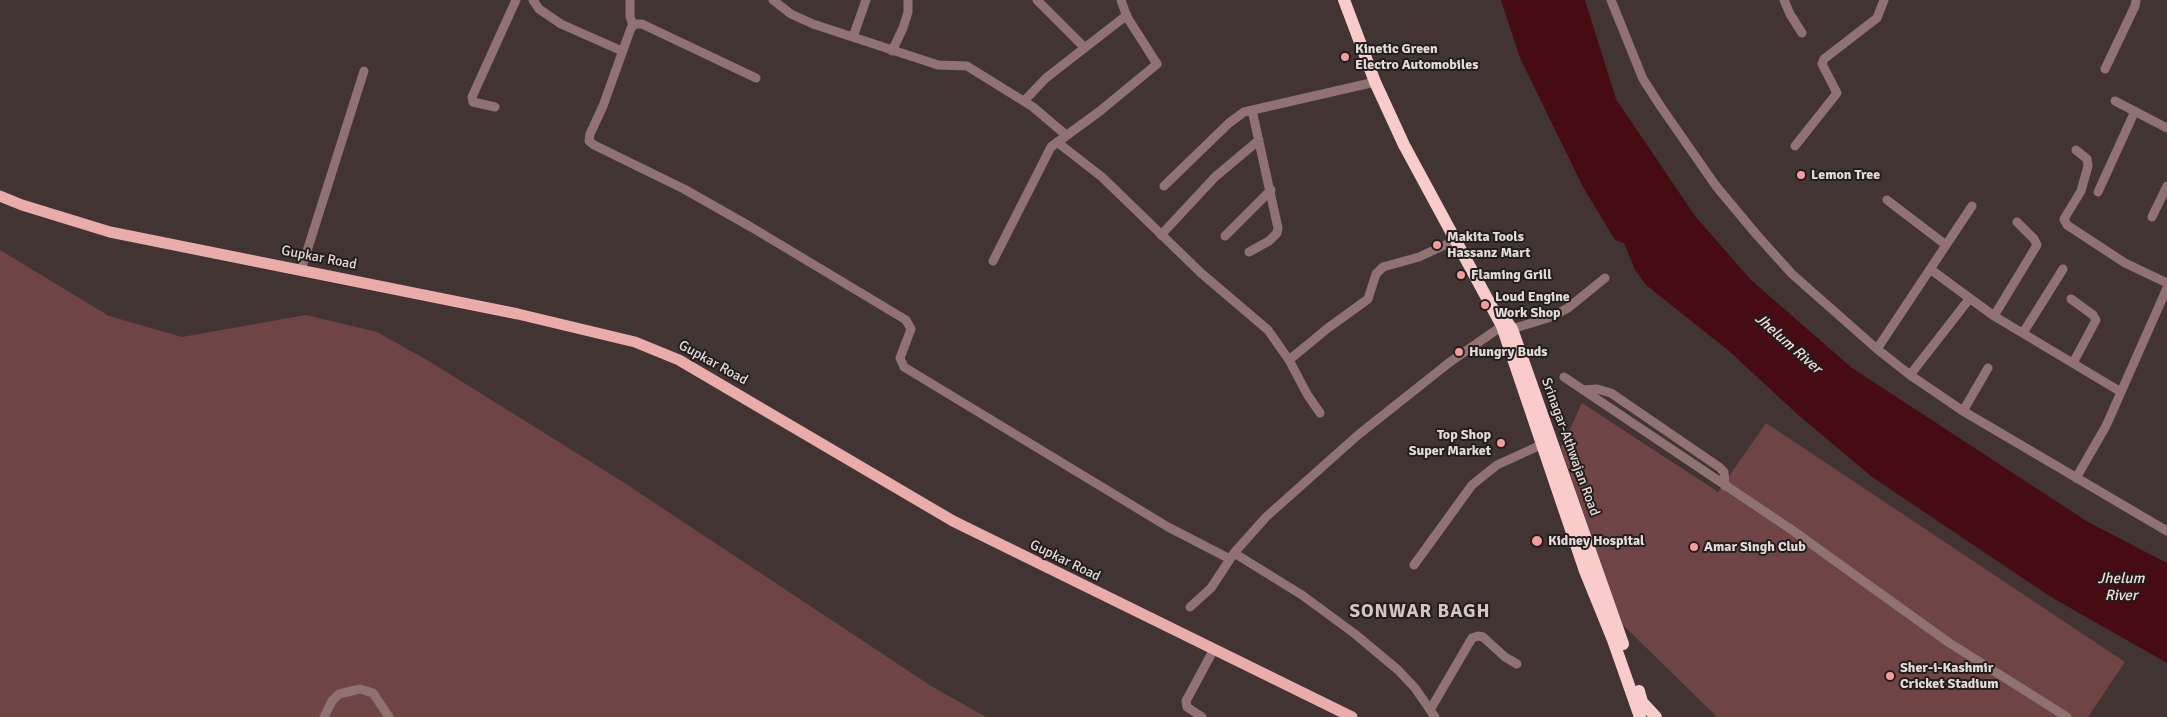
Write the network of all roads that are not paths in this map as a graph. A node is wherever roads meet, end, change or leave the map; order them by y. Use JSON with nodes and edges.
{"nodes":[{"id":1,"x":516,"y":0,"type":"edge"},
{"id":2,"x":533,"y":0,"type":"edge"},
{"id":3,"x":630,"y":0,"type":"edge"},
{"id":4,"x":774,"y":0,"type":"edge"},
{"id":5,"x":866,"y":0,"type":"edge"},
{"id":6,"x":908,"y":0,"type":"edge"},
{"id":7,"x":1037,"y":0,"type":"edge"},
{"id":8,"x":1121,"y":0,"type":"edge"},
{"id":9,"x":1344,"y":0,"type":"edge"},
{"id":10,"x":1611,"y":0,"type":"edge"},
{"id":11,"x":1784,"y":0,"type":"edge"},
{"id":12,"x":1884,"y":0,"type":"edge"},
{"id":13,"x":2136,"y":0,"type":"edge"},
{"id":14,"x":1127,"y":16,"type":"junction"},
{"id":15,"x":633,"y":25,"type":"junction"},
{"id":16,"x":1802,"y":33,"type":"dead end"},
{"id":17,"x":853,"y":37,"type":"junction"},
{"id":18,"x":1085,"y":48,"type":"junction"},
{"id":19,"x":622,"y":51,"type":"junction"},
{"id":20,"x":892,"y":51,"type":"junction"},
{"id":21,"x":2105,"y":70,"type":"dead end"},
{"id":22,"x":364,"y":71,"type":"dead end"},
{"id":23,"x":756,"y":78,"type":"dead end"},
{"id":24,"x":1375,"y":82,"type":"junction"},
{"id":25,"x":1024,"y":101,"type":"junction"},
{"id":26,"x":2115,"y":101,"type":"dead end"},
{"id":27,"x":495,"y":107,"type":"dead end"},
{"id":28,"x":1252,"y":110,"type":"junction"},
{"id":29,"x":2135,"y":111,"type":"junction"},
{"id":30,"x":2167,"y":128,"type":"edge"},
{"id":31,"x":1066,"y":136,"type":"junction"},
{"id":32,"x":1258,"y":140,"type":"junction"},
{"id":33,"x":1057,"y":142,"type":"junction"},
{"id":34,"x":1795,"y":146,"type":"dead end"},
{"id":35,"x":2076,"y":150,"type":"dead end"},
{"id":36,"x":1164,"y":186,"type":"dead end"},
{"id":37,"x":2167,"y":186,"type":"edge"},
{"id":38,"x":1270,"y":190,"type":"junction"},
{"id":39,"x":2098,"y":192,"type":"dead end"},
{"id":40,"x":0,"y":196,"type":"edge"},
{"id":41,"x":1887,"y":200,"type":"dead end"},
{"id":42,"x":1972,"y":206,"type":"dead end"},
{"id":43,"x":2152,"y":217,"type":"dead end"},
{"id":44,"x":2018,"y":222,"type":"dead end"},
{"id":45,"x":1161,"y":235,"type":"junction"},
{"id":46,"x":1225,"y":236,"type":"dead end"},
{"id":47,"x":1456,"y":240,"type":"junction"},
{"id":48,"x":1946,"y":245,"type":"junction"},
{"id":49,"x":1248,"y":252,"type":"dead end"},
{"id":50,"x":993,"y":260,"type":"dead end"},
{"id":51,"x":1930,"y":269,"type":"junction"},
{"id":52,"x":2063,"y":269,"type":"dead end"},
{"id":53,"x":301,"y":270,"type":"junction"},
{"id":54,"x":1604,"y":278,"type":"dead end"},
{"id":55,"x":2167,"y":283,"type":"edge"},
{"id":56,"x":2167,"y":288,"type":"edge"},
{"id":57,"x":1970,"y":298,"type":"junction"},
{"id":58,"x":2071,"y":299,"type":"dead end"},
{"id":59,"x":1994,"y":316,"type":"junction"},
{"id":60,"x":1507,"y":328,"type":"junction"},
{"id":61,"x":2023,"y":333,"type":"junction"},
{"id":62,"x":1877,"y":349,"type":"junction"},
{"id":63,"x":1289,"y":360,"type":"junction"},
{"id":64,"x":2073,"y":363,"type":"junction"},
{"id":65,"x":1988,"y":368,"type":"dead end"},
{"id":66,"x":1910,"y":375,"type":"junction"},
{"id":67,"x":1564,"y":376,"type":"dead end"},
{"id":68,"x":1583,"y":390,"type":"junction"},
{"id":69,"x":2121,"y":392,"type":"junction"},
{"id":70,"x":1963,"y":411,"type":"junction"},
{"id":71,"x":1320,"y":414,"type":"dead end"},
{"id":72,"x":1542,"y":444,"type":"junction"},
{"id":73,"x":2076,"y":478,"type":"junction"},
{"id":74,"x":1726,"y":486,"type":"junction"},
{"id":75,"x":2167,"y":531,"type":"edge"},
{"id":76,"x":1232,"y":556,"type":"junction"},
{"id":77,"x":1414,"y":565,"type":"dead end"},
{"id":78,"x":1190,"y":607,"type":"dead end"},
{"id":79,"x":1214,"y":649,"type":"junction"},
{"id":80,"x":1516,"y":664,"type":"dead end"},
{"id":81,"x":1631,"y":682,"type":"junction"},
{"id":82,"x":1639,"y":709,"type":"edge"},
{"id":83,"x":1432,"y":713,"type":"edge"},
{"id":84,"x":324,"y":717,"type":"edge"},
{"id":85,"x":389,"y":717,"type":"edge"},
{"id":86,"x":1202,"y":717,"type":"edge"},
{"id":87,"x":1352,"y":717,"type":"edge"},
{"id":88,"x":1656,"y":717,"type":"edge"},
{"id":89,"x":2067,"y":717,"type":"edge"}],
"edges":[{"from":1,"to":27,"type":"street"},
{"from":2,"to":19,"type":"street"},
{"from":3,"to":15,"type":"street"},
{"from":4,"to":17,"type":"street"},
{"from":5,"to":17,"type":"street"},
{"from":6,"to":20,"type":"street"},
{"from":7,"to":18,"type":"street"},
{"from":8,"to":14,"type":"street"},
{"from":9,"to":24,"type":"highway","name":"Srinagar-Athwajan Road"},
{"from":10,"to":62,"type":"street"},
{"from":11,"to":16,"type":"street"},
{"from":12,"to":34,"type":"street"},
{"from":13,"to":21,"type":"street"},
{"from":14,"to":18,"type":"street"},
{"from":14,"to":31,"type":"street"},
{"from":15,"to":19,"type":"street"},
{"from":15,"to":23,"type":"street"},
{"from":17,"to":20,"type":"street"},
{"from":18,"to":25,"type":"street"},
{"from":19,"to":76,"type":"street"},
{"from":20,"to":25,"type":"street"},
{"from":22,"to":53,"type":"street"},
{"from":24,"to":28,"type":"street"},
{"from":24,"to":47,"type":"highway","name":"Srinagar-Athwajan Road"},
{"from":25,"to":31,"type":"street"},
{"from":26,"to":29,"type":"street"},
{"from":28,"to":32,"type":"street"},
{"from":28,"to":36,"type":"street"},
{"from":29,"to":30,"type":"street"},
{"from":29,"to":39,"type":"street"},
{"from":31,"to":33,"type":"street"},
{"from":32,"to":38,"type":"street"},
{"from":32,"to":45,"type":"street"},
{"from":33,"to":45,"type":"street"},
{"from":33,"to":50,"type":"street"},
{"from":35,"to":55,"type":"street"},
{"from":37,"to":43,"type":"street"},
{"from":38,"to":46,"type":"street"},
{"from":38,"to":49,"type":"street"},
{"from":40,"to":53,"type":"main road","name":"Gupkar Road"},
{"from":41,"to":48,"type":"street"},
{"from":42,"to":48,"type":"street"},
{"from":44,"to":59,"type":"street"},
{"from":45,"to":63,"type":"street"},
{"from":47,"to":60,"type":"highway","name":"Srinagar-Athwajan Road"},
{"from":47,"to":63,"type":"street"},
{"from":48,"to":51,"type":"street"},
{"from":51,"to":57,"type":"street"},
{"from":51,"to":62,"type":"street"},
{"from":52,"to":61,"type":"street"},
{"from":53,"to":79,"type":"main road","name":"Gupkar Road"},
{"from":54,"to":60,"type":"street"},
{"from":56,"to":69,"type":"street"},
{"from":57,"to":59,"type":"street"},
{"from":57,"to":66,"type":"street"},
{"from":58,"to":64,"type":"street"},
{"from":59,"to":61,"type":"street"},
{"from":60,"to":72,"type":"highway","name":"Srinagar-Athwajan Road"},
{"from":60,"to":76,"type":"street"},
{"from":60,"to":81,"type":"highway","name":"Srinagar-Athwajan Road"},
{"from":61,"to":64,"type":"street"},
{"from":62,"to":66,"type":"street"},
{"from":63,"to":71,"type":"street"},
{"from":64,"to":69,"type":"street"},
{"from":65,"to":70,"type":"street"},
{"from":66,"to":70,"type":"street"},
{"from":67,"to":68,"type":"street"},
{"from":68,"to":74,"type":"street"},
{"from":68,"to":74,"type":"street"},
{"from":69,"to":73,"type":"street"},
{"from":70,"to":73,"type":"street"},
{"from":72,"to":77,"type":"street"},
{"from":72,"to":81,"type":"highway","name":"Srinagar-Athwajan Road"},
{"from":73,"to":75,"type":"street"},
{"from":74,"to":89,"type":"street"},
{"from":76,"to":78,"type":"street"},
{"from":76,"to":83,"type":"street"},
{"from":79,"to":86,"type":"street"},
{"from":79,"to":87,"type":"main road","name":"Gupkar Road"},
{"from":80,"to":83,"type":"street"},
{"from":81,"to":82,"type":"highway","name":"Srinagar-Athwajan Road"},
{"from":82,"to":88,"type":"highway"},
{"from":84,"to":85,"type":"street"}]}
